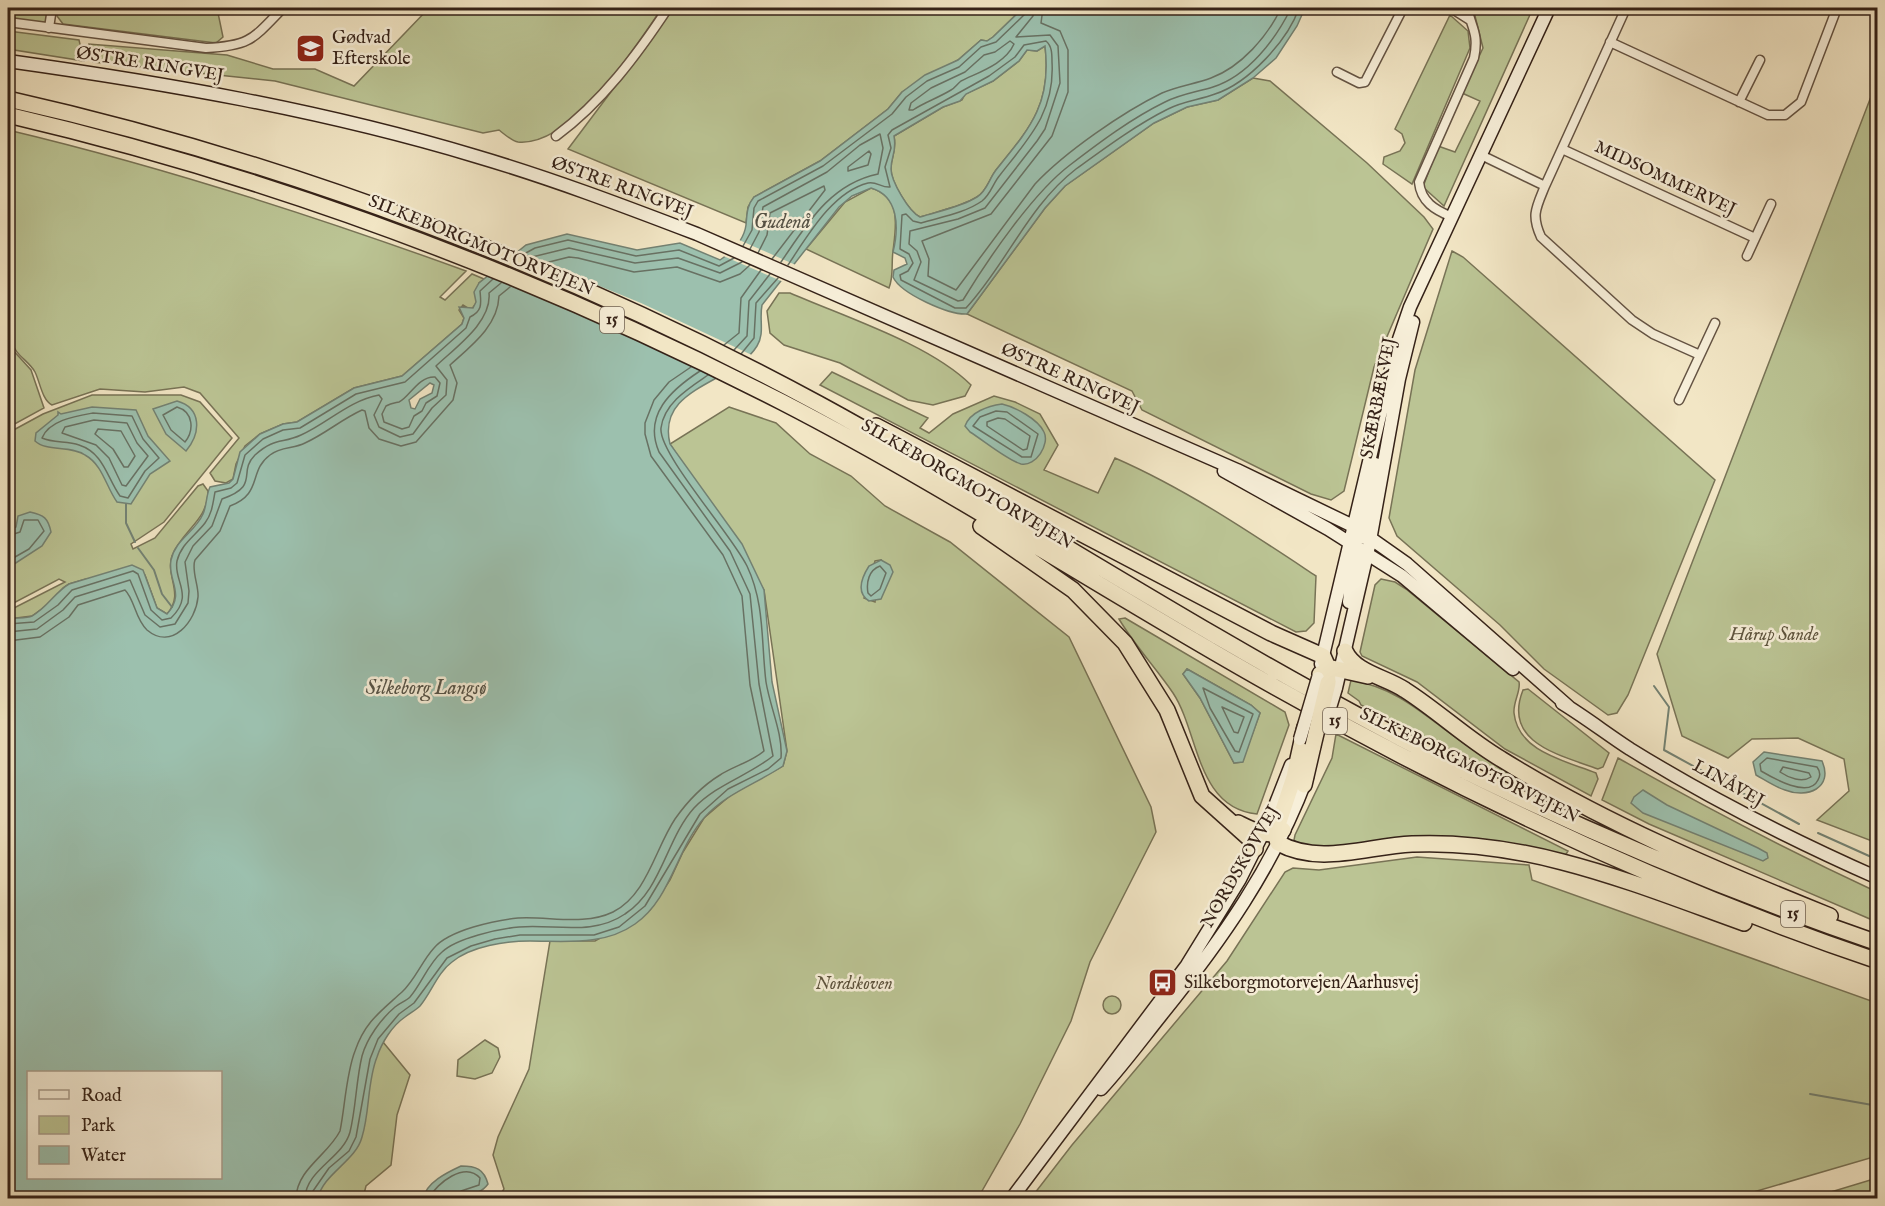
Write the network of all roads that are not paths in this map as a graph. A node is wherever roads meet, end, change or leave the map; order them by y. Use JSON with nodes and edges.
{"nodes":[{"id":1,"x":52,"y":8,"type":"edge"},
{"id":2,"x":283,"y":8,"type":"edge"},
{"id":3,"x":668,"y":8,"type":"edge"},
{"id":4,"x":1403,"y":8,"type":"edge"},
{"id":5,"x":1451,"y":8,"type":"edge"},
{"id":6,"x":1467,"y":8,"type":"edge"},
{"id":7,"x":1549,"y":8,"type":"edge"},
{"id":8,"x":1626,"y":8,"type":"edge"},
{"id":9,"x":1836,"y":8,"type":"edge"},
{"id":10,"x":1470,"y":20,"type":"junction"},
{"id":11,"x":8,"y":22,"type":"edge"},
{"id":12,"x":49,"y":28,"type":"junction"},
{"id":13,"x":1610,"y":42,"type":"junction"},
{"id":14,"x":1760,"y":60,"type":"dead end"},
{"id":15,"x":8,"y":61,"type":"edge"},
{"id":16,"x":1337,"y":72,"type":"dead end"},
{"id":17,"x":8,"y":99,"type":"edge"},
{"id":18,"x":1739,"y":102,"type":"junction"},
{"id":19,"x":8,"y":115,"type":"edge"},
{"id":20,"x":556,"y":136,"type":"dead end"},
{"id":21,"x":1562,"y":149,"type":"junction"},
{"id":22,"x":1481,"y":155,"type":"junction"},
{"id":23,"x":1545,"y":186,"type":"junction"},
{"id":24,"x":1771,"y":204,"type":"dead end"},
{"id":25,"x":1452,"y":217,"type":"junction"},
{"id":26,"x":406,"y":227,"type":"junction"},
{"id":27,"x":1755,"y":238,"type":"junction"},
{"id":28,"x":1747,"y":256,"type":"dead end"},
{"id":29,"x":1430,"y":267,"type":"junction"},
{"id":30,"x":1715,"y":323,"type":"dead end"},
{"id":31,"x":1700,"y":356,"type":"junction"},
{"id":32,"x":1679,"y":400,"type":"dead end"},
{"id":33,"x":825,"y":403,"type":"junction"},
{"id":34,"x":845,"y":438,"type":"junction"},
{"id":35,"x":1192,"y":453,"type":"junction"},
{"id":36,"x":1359,"y":539,"type":"junction"},
{"id":37,"x":1345,"y":651,"type":"junction"},
{"id":38,"x":1327,"y":674,"type":"junction"},
{"id":39,"x":1383,"y":678,"type":"junction"},
{"id":40,"x":1569,"y":707,"type":"junction"},
{"id":41,"x":1309,"y":708,"type":"joint"},
{"id":42,"x":1308,"y":743,"type":"junction"},
{"id":43,"x":1304,"y":785,"type":"joint"},
{"id":44,"x":1221,"y":816,"type":"junction"},
{"id":45,"x":1275,"y":834,"type":"junction"},
{"id":46,"x":1256,"y":849,"type":"junction"},
{"id":47,"x":1878,"y":878,"type":"edge"},
{"id":48,"x":1878,"y":936,"type":"edge"},
{"id":49,"x":1878,"y":943,"type":"edge"},
{"id":50,"x":1878,"y":961,"type":"edge"},
{"id":51,"x":1878,"y":968,"type":"edge"},
{"id":52,"x":1072,"y":1121,"type":"junction"},
{"id":53,"x":1012,"y":1198,"type":"edge"}],
"edges":[{"from":1,"to":12,"type":"street"},
{"from":2,"to":12,"type":"street"},
{"from":3,"to":20,"type":"street"},
{"from":4,"to":16,"type":"street"},
{"from":5,"to":10,"type":"street"},
{"from":6,"to":10,"type":"street"},
{"from":7,"to":22,"type":"main road","name":"SKÆRBÆKVEJ"},
{"from":8,"to":13,"type":"street"},
{"from":9,"to":18,"type":"street"},
{"from":10,"to":25,"type":"street"},
{"from":11,"to":12,"type":"street"},
{"from":13,"to":18,"type":"street"},
{"from":13,"to":21,"type":"street"},
{"from":14,"to":18,"type":"street"},
{"from":15,"to":35,"type":"main road","name":"ØSTRE RINGVEJ"},
{"from":17,"to":26,"type":"highway","name":"SILKEBORGMOTORVEJEN","number":"15"},
{"from":19,"to":26,"type":"highway","name":"SILKEBORGMOTORVEJEN","number":"15"},
{"from":21,"to":23,"type":"street"},
{"from":21,"to":27,"type":"street","name":"MIDSOMMERVEJ"},
{"from":22,"to":23,"type":"street"},
{"from":22,"to":25,"type":"main road","name":"SKÆRBÆKVEJ"},
{"from":23,"to":31,"type":"street"},
{"from":24,"to":27,"type":"street"},
{"from":25,"to":29,"type":"main road","name":"SKÆRBÆKVEJ"},
{"from":26,"to":33,"type":"highway","name":"SILKEBORGMOTORVEJEN","number":"15"},
{"from":26,"to":34,"type":"highway","name":"SILKEBORGMOTORVEJEN","number":"15"},
{"from":27,"to":28,"type":"street"},
{"from":29,"to":36,"type":"main road","name":"SKÆRBÆKVEJ"},
{"from":29,"to":36,"type":"main road","name":"SKÆRBÆKVEJ"},
{"from":30,"to":31,"type":"street"},
{"from":31,"to":32,"type":"street"},
{"from":33,"to":38,"type":"highway"},
{"from":33,"to":49,"type":"highway","name":"SILKEBORGMOTORVEJEN","number":"15"},
{"from":34,"to":44,"type":"highway"},
{"from":34,"to":50,"type":"highway","name":"SILKEBORGMOTORVEJEN","number":"15"},
{"from":35,"to":36,"type":"main road","name":"ØSTRE RINGVEJ"},
{"from":35,"to":36,"type":"main road","name":"ØSTRE RINGVEJ"},
{"from":36,"to":37,"type":"main road"},
{"from":36,"to":38,"type":"main road"},
{"from":36,"to":40,"type":"main road","name":"LINÅVEJ"},
{"from":36,"to":40,"type":"main road","name":"LINÅVEJ"},
{"from":37,"to":38,"type":"main road"},
{"from":37,"to":39,"type":"highway"},
{"from":38,"to":39,"type":"highway"},
{"from":38,"to":41,"type":"main road","bridge":true},
{"from":38,"to":42,"type":"highway","bridge":true},
{"from":39,"to":48,"type":"highway"},
{"from":40,"to":47,"type":"main road","name":"LINÅVEJ"},
{"from":41,"to":42,"type":"highway","bridge":true},
{"from":42,"to":43,"type":"highway"},
{"from":42,"to":45,"type":"highway"},
{"from":43,"to":45,"type":"main road","name":"NORDSKOVVEJ"},
{"from":44,"to":45,"type":"highway"},
{"from":44,"to":46,"type":"highway"},
{"from":45,"to":46,"type":"main road","name":"NORDSKOVVEJ"},
{"from":45,"to":51,"type":"highway"},
{"from":45,"to":52,"type":"main road","name":"NORDSKOVVEJ"},
{"from":46,"to":52,"type":"main road","name":"NORDSKOVVEJ"},
{"from":52,"to":53,"type":"main road","name":"NORDSKOVVEJ"}]}
